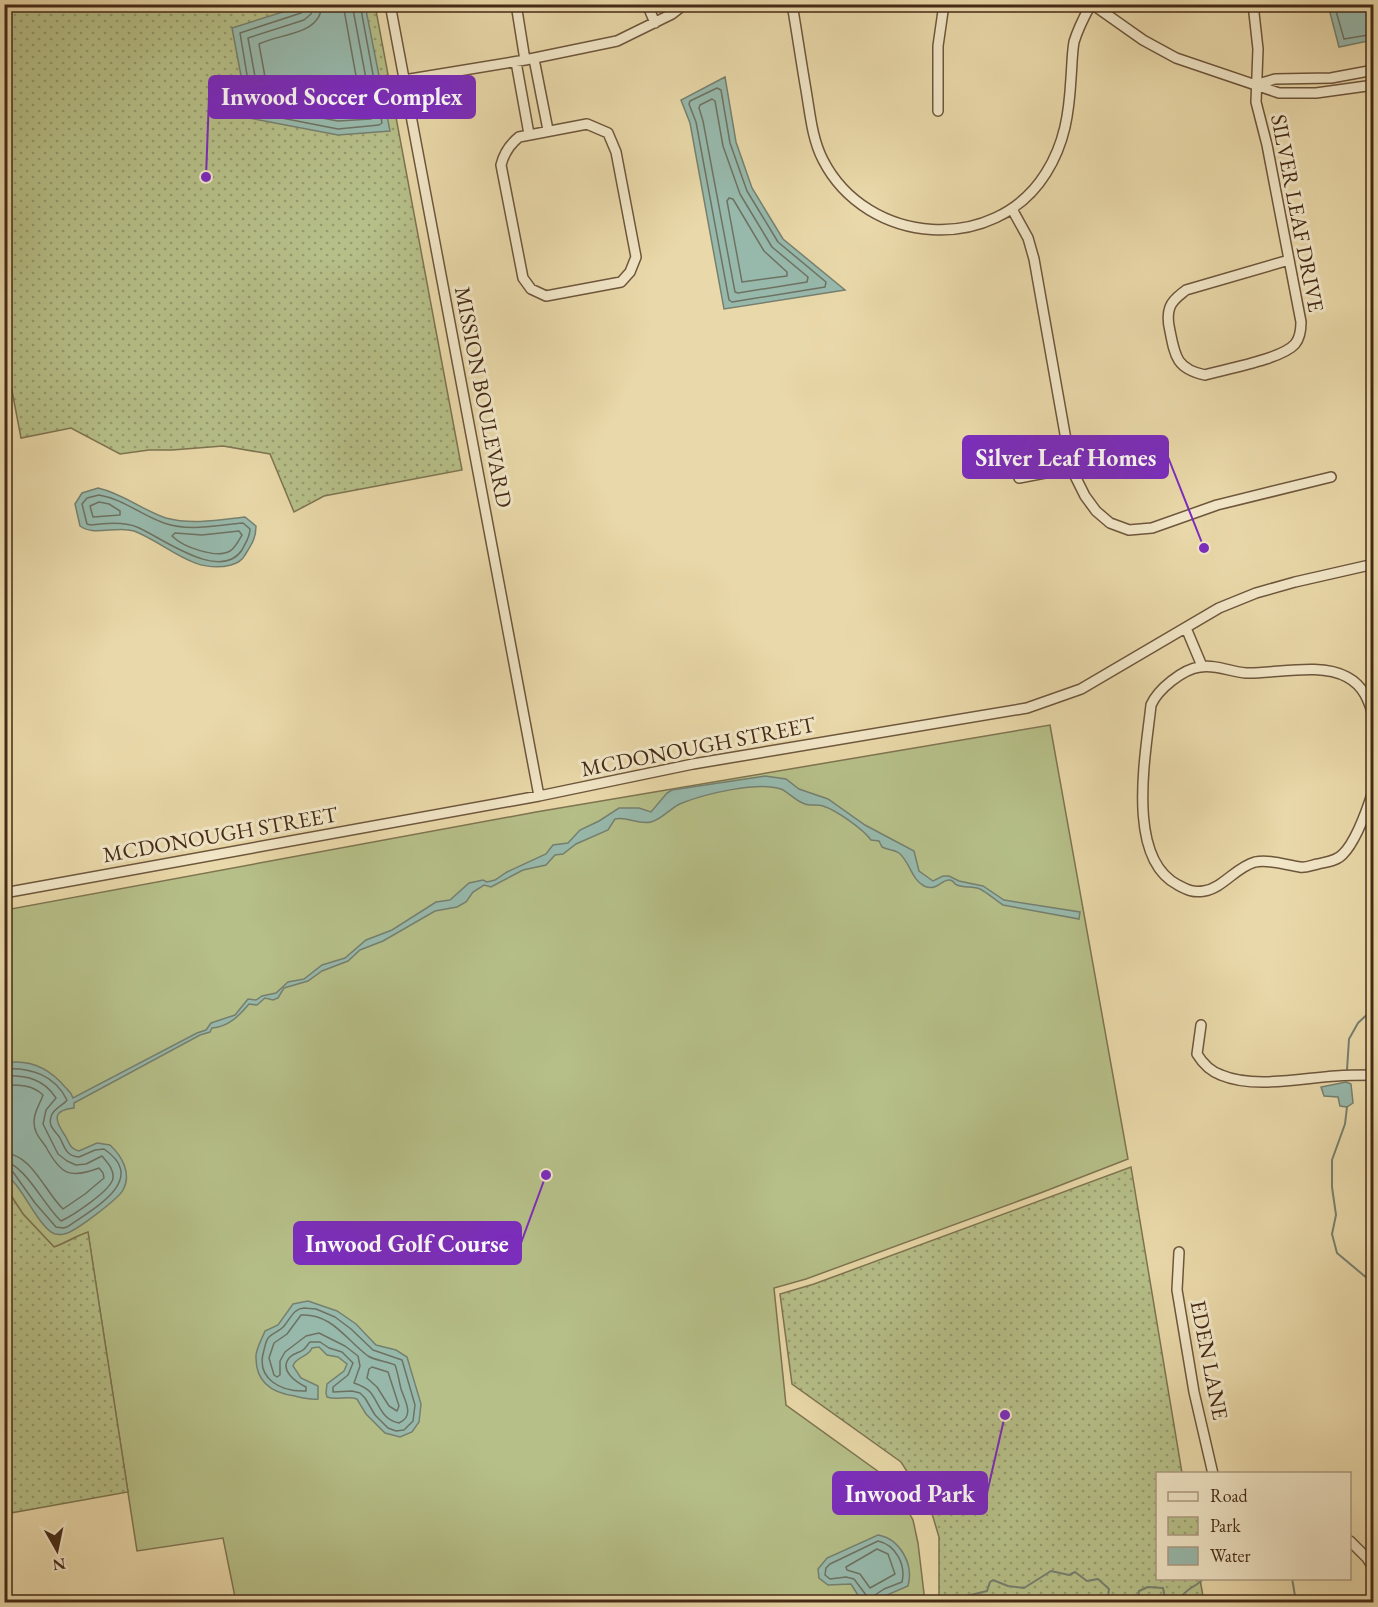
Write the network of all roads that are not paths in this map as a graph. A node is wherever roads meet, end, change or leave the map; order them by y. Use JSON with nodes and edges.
{"nodes":[{"id":1,"x":390,"y":4,"type":"edge"},
{"id":2,"x":516,"y":4,"type":"edge"},
{"id":3,"x":647,"y":4,"type":"edge"},
{"id":4,"x":685,"y":4,"type":"edge"},
{"id":5,"x":792,"y":4,"type":"edge"},
{"id":6,"x":944,"y":4,"type":"edge"},
{"id":7,"x":1091,"y":4,"type":"edge"},
{"id":8,"x":1253,"y":4,"type":"edge"},
{"id":9,"x":655,"y":23,"type":"junction"},
{"id":10,"x":525,"y":60,"type":"junction"},
{"id":11,"x":1374,"y":70,"type":"edge"},
{"id":12,"x":405,"y":80,"type":"junction"},
{"id":13,"x":1258,"y":84,"type":"junction"},
{"id":14,"x":1374,"y":85,"type":"edge"},
{"id":15,"x":938,"y":111,"type":"dead end"},
{"id":16,"x":539,"y":132,"type":"junction"},
{"id":17,"x":1012,"y":209,"type":"junction"},
{"id":18,"x":1289,"y":260,"type":"junction"},
{"id":19,"x":1071,"y":468,"type":"junction"},
{"id":20,"x":1331,"y":477,"type":"dead end"},
{"id":21,"x":1019,"y":478,"type":"dead end"},
{"id":22,"x":1374,"y":564,"type":"edge"},
{"id":23,"x":1186,"y":628,"type":"junction"},
{"id":24,"x":1202,"y":666,"type":"junction"},
{"id":25,"x":1374,"y":718,"type":"edge"},
{"id":26,"x":1374,"y":788,"type":"edge"},
{"id":27,"x":539,"y":796,"type":"junction"},
{"id":28,"x":4,"y":894,"type":"edge"},
{"id":29,"x":1201,"y":1025,"type":"dead end"},
{"id":30,"x":1374,"y":1075,"type":"edge"},
{"id":31,"x":1179,"y":1252,"type":"dead end"},
{"id":32,"x":1213,"y":1472,"type":"edge"},
{"id":33,"x":1351,"y":1542,"type":"edge"},
{"id":34,"x":1374,"y":1569,"type":"edge"}],
"edges":[{"from":1,"to":12,"type":"street","name":"MISSION BOULEVARD"},
{"from":2,"to":10,"type":"street"},
{"from":3,"to":9,"type":"street"},
{"from":4,"to":9,"type":"street"},
{"from":5,"to":17,"type":"street"},
{"from":6,"to":15,"type":"street"},
{"from":7,"to":13,"type":"street"},
{"from":7,"to":17,"type":"street"},
{"from":8,"to":13,"type":"street","name":"SILVER LEAF DRIVE"},
{"from":9,"to":10,"type":"street"},
{"from":10,"to":12,"type":"street"},
{"from":10,"to":16,"type":"street"},
{"from":10,"to":16,"type":"street"},
{"from":11,"to":13,"type":"street"},
{"from":12,"to":27,"type":"street","name":"MISSION BOULEVARD"},
{"from":13,"to":14,"type":"street"},
{"from":13,"to":18,"type":"street","name":"SILVER LEAF DRIVE"},
{"from":16,"to":16,"type":"street"},
{"from":17,"to":19,"type":"street"},
{"from":18,"to":18,"type":"street","name":"SILVER LEAF DRIVE"},
{"from":19,"to":20,"type":"street"},
{"from":19,"to":21,"type":"street"},
{"from":22,"to":23,"type":"street","name":"MCDONOUGH STREET"},
{"from":23,"to":24,"type":"street"},
{"from":23,"to":27,"type":"street","name":"MCDONOUGH STREET"},
{"from":24,"to":25,"type":"street"},
{"from":24,"to":26,"type":"street"},
{"from":27,"to":28,"type":"street","name":"MCDONOUGH STREET"},
{"from":29,"to":30,"type":"street"},
{"from":31,"to":32,"type":"street","name":"EDEN LANE"},
{"from":33,"to":34,"type":"street"}]}
